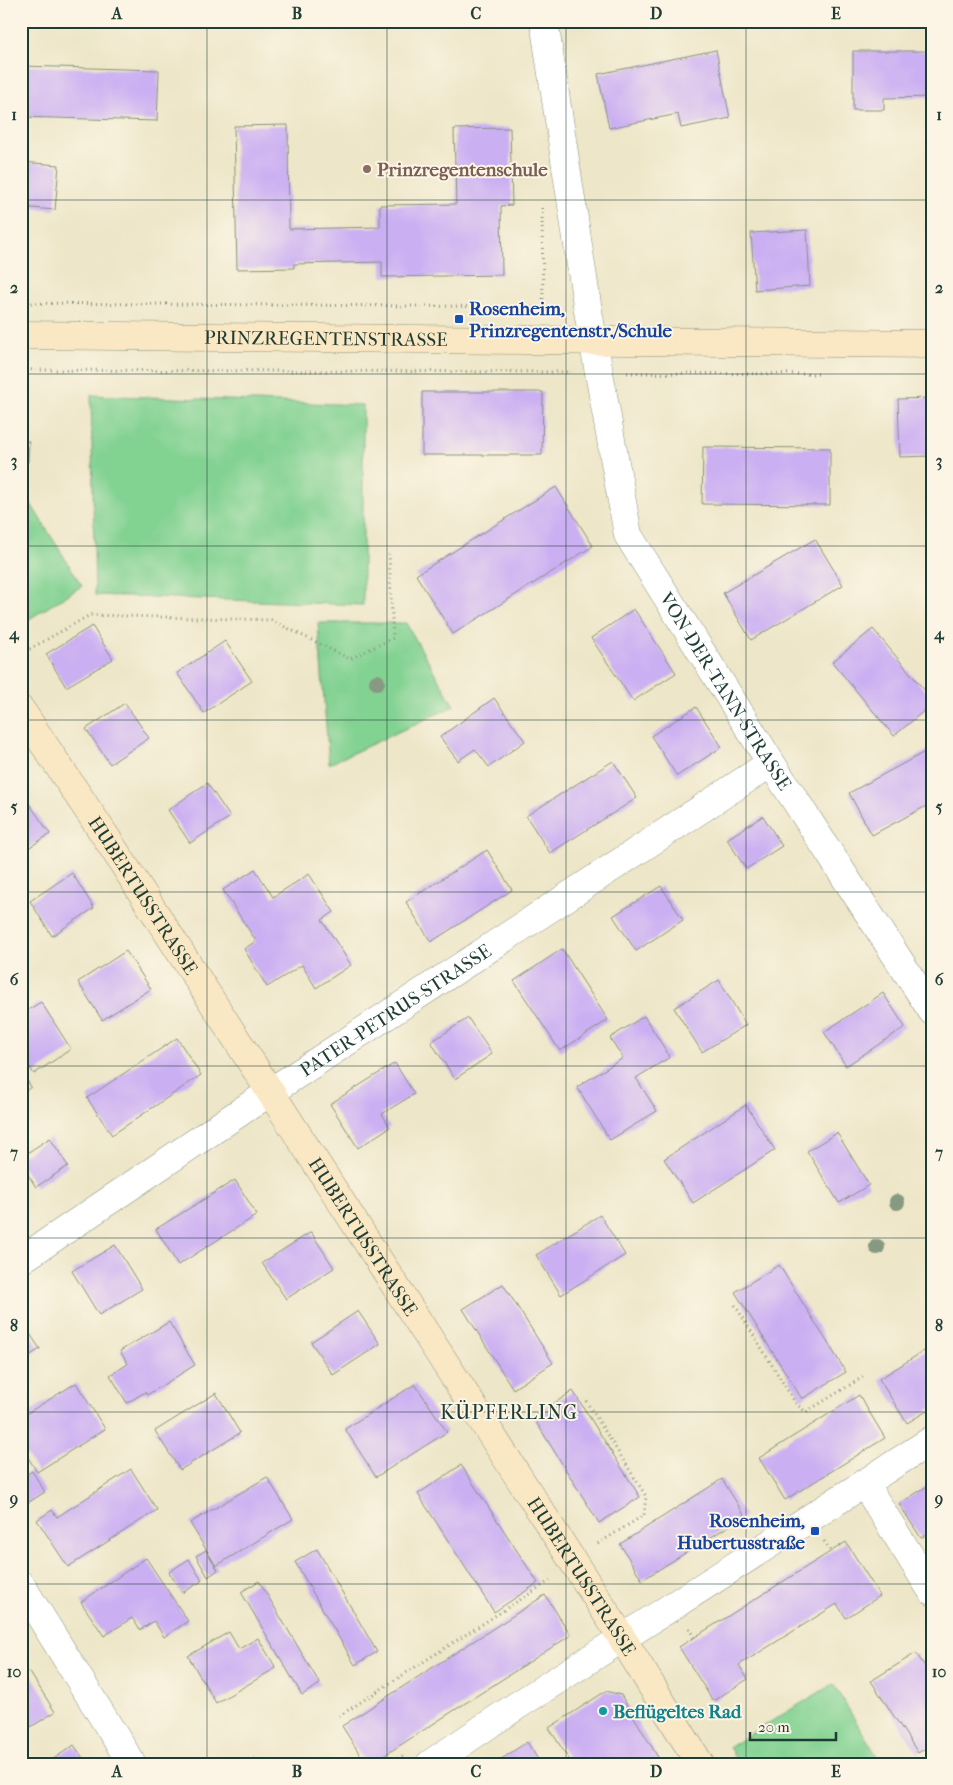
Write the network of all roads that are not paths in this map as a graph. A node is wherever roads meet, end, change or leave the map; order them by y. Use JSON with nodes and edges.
{"nodes":[{"id":1,"x":544,"y":21,"type":"edge"},
{"id":2,"x":21,"y":335,"type":"edge"},
{"id":3,"x":593,"y":340,"type":"junction"},
{"id":4,"x":932,"y":344,"type":"edge"},
{"id":5,"x":21,"y":710,"type":"edge"},
{"id":6,"x":772,"y":763,"type":"junction"},
{"id":7,"x":932,"y":1011,"type":"edge"},
{"id":8,"x":270,"y":1093,"type":"junction"},
{"id":9,"x":21,"y":1260,"type":"edge"},
{"id":10,"x":932,"y":1440,"type":"edge"},
{"id":11,"x":864,"y":1483,"type":"junction"},
{"id":12,"x":21,"y":1585,"type":"edge"},
{"id":13,"x":932,"y":1591,"type":"edge"},
{"id":14,"x":623,"y":1639,"type":"junction"},
{"id":15,"x":132,"y":1764,"type":"edge"},
{"id":16,"x":430,"y":1764,"type":"edge"},
{"id":17,"x":700,"y":1764,"type":"edge"}],
"edges":[{"from":1,"to":3,"type":"street","name":"VON-DER-TANN-STRASSE"},
{"from":2,"to":3,"type":"main road","name":"PRINZREGENTENSTRASSE"},
{"from":3,"to":4,"type":"main road","name":"PRINZREGENTENSTRASSE"},
{"from":3,"to":6,"type":"street","name":"VON-DER-TANN-STRASSE"},
{"from":5,"to":8,"type":"main road","name":"HUBERTUSSTRASSE"},
{"from":6,"to":7,"type":"street","name":"VON-DER-TANN-STRASSE"},
{"from":6,"to":8,"type":"street","name":"PATER-PETRUS-STRASSE"},
{"from":8,"to":9,"type":"street","name":"PATER-PETRUS-STRASSE"},
{"from":8,"to":14,"type":"main road","name":"HUBERTUSSTRASSE"},
{"from":10,"to":11,"type":"street"},
{"from":11,"to":13,"type":"street"},
{"from":11,"to":14,"type":"street"},
{"from":12,"to":15,"type":"street"},
{"from":14,"to":16,"type":"street"},
{"from":14,"to":17,"type":"main road","name":"HUBERTUSSTRASSE"}]}
